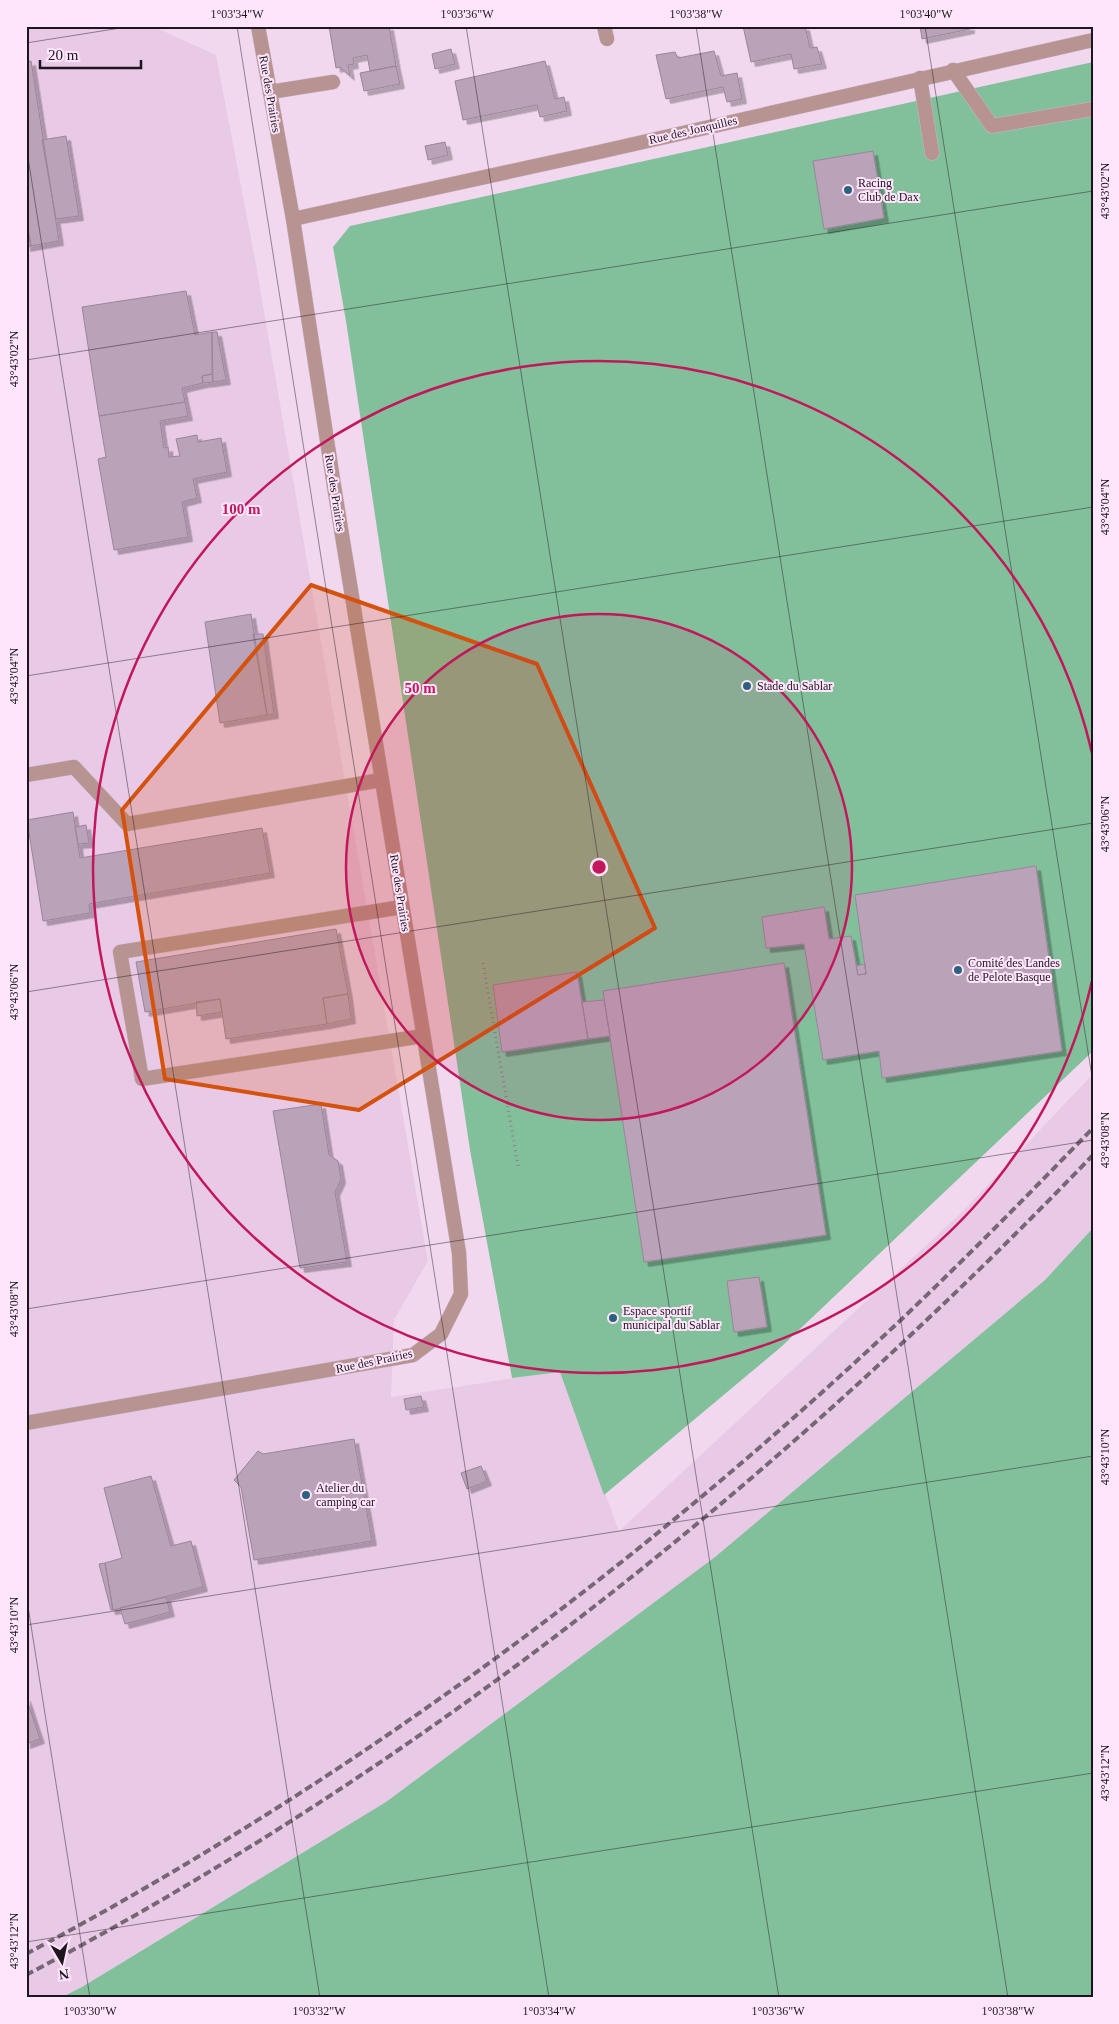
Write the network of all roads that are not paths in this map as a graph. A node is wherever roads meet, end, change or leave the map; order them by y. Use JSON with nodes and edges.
{"nodes":[{"id":1,"x":258,"y":26,"type":"edge"},
{"id":2,"x":1093,"y":40,"type":"edge"},
{"id":3,"x":953,"y":70,"type":"junction"},
{"id":4,"x":920,"y":78,"type":"junction"},
{"id":5,"x":333,"y":82,"type":"dead end"},
{"id":6,"x":270,"y":92,"type":"junction"},
{"id":7,"x":1093,"y":109,"type":"edge"},
{"id":8,"x":932,"y":153,"type":"dead end"},
{"id":9,"x":293,"y":219,"type":"junction"},
{"id":10,"x":26,"y":775,"type":"edge"},
{"id":11,"x":381,"y":780,"type":"junction"},
{"id":12,"x":402,"y":907,"type":"junction"},
{"id":13,"x":423,"y":1036,"type":"junction"},
{"id":14,"x":26,"y":1423,"type":"edge"}],
"edges":[{"from":1,"to":6,"type":"street","name":"Rue des Prairies"},
{"from":2,"to":3,"type":"street","name":"Rue des Jonquilles"},
{"from":3,"to":4,"type":"street","name":"Rue des Jonquilles"},
{"from":3,"to":7,"type":"street"},
{"from":4,"to":8,"type":"street"},
{"from":4,"to":9,"type":"street","name":"Rue des Jonquilles"},
{"from":5,"to":6,"type":"street"},
{"from":6,"to":9,"type":"street","name":"Rue des Prairies"},
{"from":9,"to":11,"type":"street","name":"Rue des Prairies"},
{"from":10,"to":11,"type":"street"},
{"from":11,"to":12,"type":"street","name":"Rue des Prairies"},
{"from":12,"to":13,"type":"street","name":"Rue des Prairies"},
{"from":12,"to":13,"type":"street"},
{"from":13,"to":14,"type":"street","name":"Rue des Prairies"}]}
